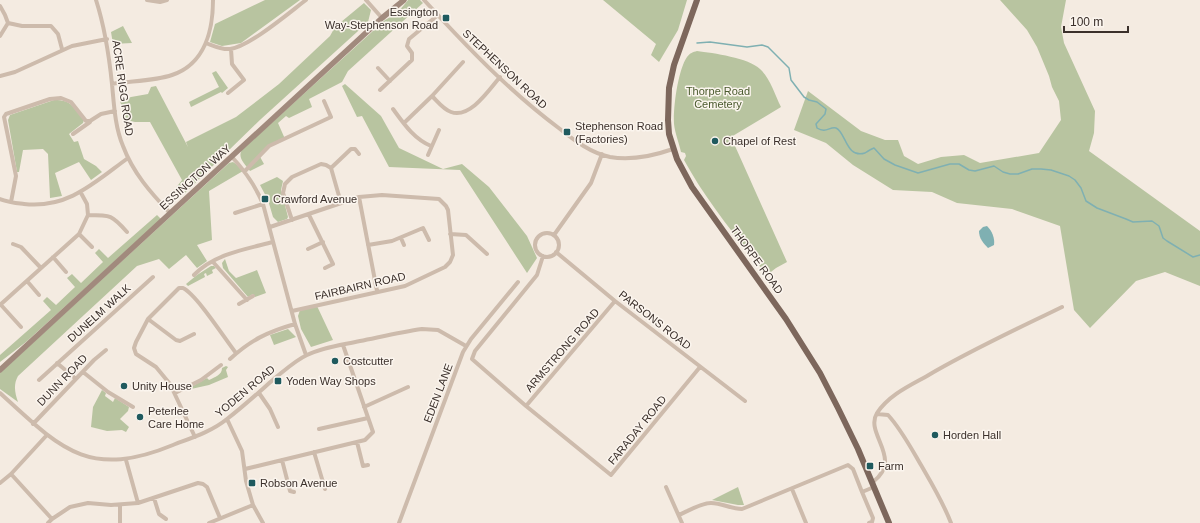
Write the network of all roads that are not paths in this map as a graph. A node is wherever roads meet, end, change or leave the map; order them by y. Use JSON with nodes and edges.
{"nodes":[{"id":1,"x":96,"y":0,"type":"edge"},
{"id":2,"x":147,"y":0,"type":"edge"},
{"id":3,"x":167,"y":0,"type":"edge"},
{"id":4,"x":212,"y":0,"type":"edge"},
{"id":5,"x":306,"y":0,"type":"edge"},
{"id":6,"x":366,"y":0,"type":"edge"},
{"id":7,"x":404,"y":0,"type":"edge"},
{"id":8,"x":424,"y":0,"type":"edge"},
{"id":9,"x":697,"y":0,"type":"edge"},
{"id":10,"x":0,"y":6,"type":"edge"},
{"id":11,"x":438,"y":15,"type":"junction"},
{"id":12,"x":382,"y":18,"type":"junction"},
{"id":13,"x":8,"y":24,"type":"junction"},
{"id":14,"x":0,"y":36,"type":"edge"},
{"id":15,"x":107,"y":39,"type":"junction"},
{"id":16,"x":206,"y":43,"type":"junction"},
{"id":17,"x":62,"y":49,"type":"junction"},
{"id":18,"x":231,"y":49,"type":"junction"},
{"id":19,"x":464,"y":62,"type":"dead end"},
{"id":20,"x":378,"y":68,"type":"dead end"},
{"id":21,"x":0,"y":76,"type":"edge"},
{"id":22,"x":500,"y":78,"type":"junction"},
{"id":23,"x":390,"y":81,"type":"junction"},
{"id":24,"x":112,"y":84,"type":"junction"},
{"id":25,"x":380,"y":90,"type":"dead end"},
{"id":26,"x":228,"y":93,"type":"dead end"},
{"id":27,"x":432,"y":96,"type":"junction"},
{"id":28,"x":324,"y":101,"type":"dead end"},
{"id":29,"x":393,"y":109,"type":"dead end"},
{"id":30,"x":115,"y":111,"type":"junction"},
{"id":31,"x":90,"y":121,"type":"junction"},
{"id":32,"x":404,"y":123,"type":"junction"},
{"id":33,"x":439,"y":130,"type":"dead end"},
{"id":34,"x":72,"y":134,"type":"dead end"},
{"id":35,"x":431,"y":146,"type":"junction"},
{"id":36,"x":673,"y":149,"type":"junction"},
{"id":37,"x":359,"y":154,"type":"dead end"},
{"id":38,"x":602,"y":154,"type":"junction"},
{"id":39,"x":428,"y":155,"type":"dead end"},
{"id":40,"x":232,"y":157,"type":"junction"},
{"id":41,"x":128,"y":158,"type":"junction"},
{"id":42,"x":331,"y":168,"type":"junction"},
{"id":43,"x":245,"y":172,"type":"junction"},
{"id":44,"x":81,"y":193,"type":"junction"},
{"id":45,"x":359,"y":197,"type":"junction"},
{"id":46,"x":0,"y":199,"type":"edge"},
{"id":47,"x":11,"y":202,"type":"junction"},
{"id":48,"x":341,"y":203,"type":"junction"},
{"id":49,"x":263,"y":204,"type":"junction"},
{"id":50,"x":170,"y":213,"type":"junction"},
{"id":51,"x":235,"y":213,"type":"dead end"},
{"id":52,"x":88,"y":215,"type":"junction"},
{"id":53,"x":309,"y":215,"type":"junction"},
{"id":54,"x":292,"y":220,"type":"junction"},
{"id":55,"x":270,"y":227,"type":"junction"},
{"id":56,"x":127,"y":232,"type":"dead end"},
{"id":57,"x":79,"y":234,"type":"junction"},
{"id":58,"x":450,"y":234,"type":"junction"},
{"id":59,"x":554,"y":235,"type":"junction"},
{"id":60,"x":401,"y":238,"type":"junction"},
{"id":61,"x":428,"y":240,"type":"dead end"},
{"id":62,"x":273,"y":242,"type":"junction"},
{"id":63,"x":323,"y":242,"type":"junction"},
{"id":64,"x":13,"y":244,"type":"dead end"},
{"id":65,"x":368,"y":245,"type":"junction"},
{"id":66,"x":404,"y":245,"type":"dead end"},
{"id":67,"x":92,"y":247,"type":"dead end"},
{"id":68,"x":308,"y":249,"type":"dead end"},
{"id":69,"x":556,"y":252,"type":"junction"},
{"id":70,"x":487,"y":254,"type":"dead end"},
{"id":71,"x":543,"y":256,"type":"junction"},
{"id":72,"x":54,"y":257,"type":"junction"},
{"id":73,"x":213,"y":262,"type":"junction"},
{"id":74,"x":41,"y":268,"type":"junction"},
{"id":75,"x":325,"y":268,"type":"dead end"},
{"id":76,"x":66,"y":272,"type":"dead end"},
{"id":77,"x":194,"y":275,"type":"dead end"},
{"id":78,"x":27,"y":281,"type":"junction"},
{"id":79,"x":518,"y":282,"type":"dead end"},
{"id":80,"x":153,"y":284,"type":"dead end"},
{"id":81,"x":378,"y":291,"type":"junction"},
{"id":82,"x":40,"y":295,"type":"dead end"},
{"id":83,"x":253,"y":296,"type":"dead end"},
{"id":84,"x":246,"y":300,"type":"junction"},
{"id":85,"x":615,"y":301,"type":"junction"},
{"id":86,"x":239,"y":304,"type":"dead end"},
{"id":87,"x":0,"y":305,"type":"edge"},
{"id":88,"x":1062,"y":307,"type":"dead end"},
{"id":89,"x":292,"y":311,"type":"junction"},
{"id":90,"x":148,"y":319,"type":"junction"},
{"id":91,"x":295,"y":324,"type":"junction"},
{"id":92,"x":21,"y":327,"type":"dead end"},
{"id":93,"x":194,"y":334,"type":"dead end"},
{"id":94,"x":343,"y":345,"type":"junction"},
{"id":95,"x":466,"y":346,"type":"junction"},
{"id":96,"x":106,"y":350,"type":"dead end"},
{"id":97,"x":236,"y":353,"type":"junction"},
{"id":98,"x":306,"y":355,"type":"junction"},
{"id":99,"x":230,"y":359,"type":"dead end"},
{"id":100,"x":58,"y":363,"type":"junction"},
{"id":101,"x":221,"y":365,"type":"dead end"},
{"id":102,"x":700,"y":367,"type":"junction"},
{"id":103,"x":0,"y":370,"type":"edge"},
{"id":104,"x":83,"y":372,"type":"junction"},
{"id":105,"x":76,"y":379,"type":"junction"},
{"id":106,"x":39,"y":380,"type":"dead end"},
{"id":107,"x":408,"y":387,"type":"dead end"},
{"id":108,"x":175,"y":393,"type":"junction"},
{"id":109,"x":259,"y":393,"type":"junction"},
{"id":110,"x":1,"y":396,"type":"edge"},
{"id":111,"x":745,"y":401,"type":"dead end"},
{"id":112,"x":526,"y":406,"type":"junction"},
{"id":113,"x":133,"y":407,"type":"dead end"},
{"id":114,"x":364,"y":407,"type":"junction"},
{"id":115,"x":877,"y":414,"type":"junction"},
{"id":116,"x":368,"y":418,"type":"junction"},
{"id":117,"x":227,"y":419,"type":"junction"},
{"id":118,"x":33,"y":424,"type":"junction"},
{"id":119,"x":278,"y":427,"type":"dead end"},
{"id":120,"x":319,"y":429,"type":"dead end"},
{"id":121,"x":46,"y":436,"type":"junction"},
{"id":122,"x":194,"y":436,"type":"junction"},
{"id":123,"x":357,"y":442,"type":"junction"},
{"id":124,"x":314,"y":452,"type":"junction"},
{"id":125,"x":126,"y":460,"type":"junction"},
{"id":126,"x":282,"y":460,"type":"junction"},
{"id":127,"x":368,"y":465,"type":"dead end"},
{"id":128,"x":245,"y":469,"type":"junction"},
{"id":129,"x":11,"y":474,"type":"junction"},
{"id":130,"x":0,"y":483,"type":"edge"},
{"id":131,"x":873,"y":485,"type":"junction"},
{"id":132,"x":666,"y":487,"type":"dead end"},
{"id":133,"x":325,"y":489,"type":"dead end"},
{"id":134,"x":792,"y":489,"type":"junction"},
{"id":135,"x":294,"y":492,"type":"dead end"},
{"id":136,"x":862,"y":492,"type":"junction"},
{"id":137,"x":154,"y":498,"type":"junction"},
{"id":138,"x":138,"y":503,"type":"junction"},
{"id":139,"x":120,"y":505,"type":"junction"},
{"id":140,"x":252,"y":505,"type":"junction"},
{"id":141,"x":679,"y":515,"type":"junction"},
{"id":142,"x":220,"y":518,"type":"junction"},
{"id":143,"x":166,"y":520,"type":"dead end"},
{"id":144,"x":50,"y":521,"type":"edge"},
{"id":145,"x":120,"y":523,"type":"edge"},
{"id":146,"x":209,"y":523,"type":"edge"},
{"id":147,"x":262,"y":523,"type":"edge"},
{"id":148,"x":399,"y":523,"type":"edge"},
{"id":149,"x":682,"y":523,"type":"edge"},
{"id":150,"x":806,"y":523,"type":"edge"},
{"id":151,"x":869,"y":523,"type":"edge"},
{"id":152,"x":889,"y":523,"type":"edge"},
{"id":153,"x":951,"y":523,"type":"edge"}],
"edges":[{"from":1,"to":15,"type":"street","name":"ACRE RIGG ROAD"},
{"from":2,"to":3,"type":"street"},
{"from":4,"to":16,"type":"street"},
{"from":5,"to":18,"type":"street"},
{"from":6,"to":12,"type":"street"},
{"from":7,"to":12,"type":"street","name":"ESSINGTON WAY"},
{"from":8,"to":11,"type":"street","name":"STEPHENSON ROAD"},
{"from":9,"to":36,"type":"main road","name":"THORPE ROAD"},
{"from":10,"to":13,"type":"street"},
{"from":11,"to":22,"type":"street","name":"STEPHENSON ROAD"},
{"from":11,"to":23,"type":"street"},
{"from":12,"to":40,"type":"street","name":"ESSINGTON WAY"},
{"from":13,"to":14,"type":"street"},
{"from":13,"to":17,"type":"street"},
{"from":15,"to":17,"type":"street"},
{"from":15,"to":24,"type":"street","name":"ACRE RIGG ROAD"},
{"from":16,"to":18,"type":"street"},
{"from":16,"to":24,"type":"street"},
{"from":17,"to":21,"type":"street"},
{"from":18,"to":26,"type":"street"},
{"from":19,"to":27,"type":"street"},
{"from":20,"to":23,"type":"street"},
{"from":22,"to":27,"type":"street"},
{"from":22,"to":38,"type":"street","name":"STEPHENSON ROAD"},
{"from":23,"to":25,"type":"street"},
{"from":24,"to":30,"type":"street","name":"ACRE RIGG ROAD"},
{"from":27,"to":32,"type":"street"},
{"from":28,"to":43,"type":"street"},
{"from":29,"to":32,"type":"street"},
{"from":30,"to":31,"type":"street"},
{"from":30,"to":41,"type":"street","name":"ACRE RIGG ROAD"},
{"from":31,"to":34,"type":"street"},
{"from":31,"to":47,"type":"street"},
{"from":32,"to":35,"type":"street"},
{"from":33,"to":35,"type":"street"},
{"from":35,"to":39,"type":"street"},
{"from":36,"to":38,"type":"street","name":"STEPHENSON ROAD"},
{"from":36,"to":131,"type":"main road","name":"THORPE ROAD"},
{"from":37,"to":42,"type":"street"},
{"from":38,"to":59,"type":"street"},
{"from":40,"to":43,"type":"street"},
{"from":40,"to":50,"type":"street","name":"ESSINGTON WAY"},
{"from":41,"to":44,"type":"street"},
{"from":41,"to":50,"type":"street","name":"ACRE RIGG ROAD"},
{"from":42,"to":48,"type":"street"},
{"from":42,"to":54,"type":"street"},
{"from":43,"to":49,"type":"street"},
{"from":44,"to":47,"type":"street"},
{"from":44,"to":52,"type":"street"},
{"from":45,"to":48,"type":"street","name":"FAIRBAIRN ROAD"},
{"from":45,"to":58,"type":"street","name":"FAIRBAIRN ROAD"},
{"from":45,"to":65,"type":"street"},
{"from":46,"to":47,"type":"street"},
{"from":48,"to":53,"type":"street","name":"FAIRBAIRN ROAD"},
{"from":49,"to":51,"type":"street"},
{"from":49,"to":55,"type":"street"},
{"from":50,"to":103,"type":"street","name":"ESSINGTON WAY"},
{"from":52,"to":56,"type":"street"},
{"from":52,"to":57,"type":"street"},
{"from":53,"to":54,"type":"street","name":"FAIRBAIRN ROAD"},
{"from":53,"to":63,"type":"street"},
{"from":54,"to":55,"type":"street","name":"FAIRBAIRN ROAD"},
{"from":55,"to":62,"type":"street"},
{"from":57,"to":67,"type":"street"},
{"from":57,"to":72,"type":"street"},
{"from":58,"to":70,"type":"street"},
{"from":58,"to":81,"type":"street","name":"FAIRBAIRN ROAD"},
{"from":59,"to":69,"type":"street"},
{"from":59,"to":71,"type":"street"},
{"from":60,"to":61,"type":"street"},
{"from":60,"to":65,"type":"street"},
{"from":60,"to":66,"type":"street"},
{"from":62,"to":73,"type":"street"},
{"from":62,"to":89,"type":"street"},
{"from":63,"to":68,"type":"street"},
{"from":63,"to":75,"type":"street"},
{"from":64,"to":74,"type":"street"},
{"from":65,"to":81,"type":"street"},
{"from":69,"to":71,"type":"street"},
{"from":69,"to":85,"type":"street","name":"PARSONS ROAD"},
{"from":71,"to":112,"type":"street","name":"ARMSTRONG ROAD"},
{"from":72,"to":74,"type":"street"},
{"from":72,"to":76,"type":"street"},
{"from":73,"to":77,"type":"street"},
{"from":73,"to":84,"type":"street"},
{"from":74,"to":78,"type":"street"},
{"from":78,"to":82,"type":"street"},
{"from":78,"to":87,"type":"street"},
{"from":79,"to":95,"type":"street","name":"EDEN LANE"},
{"from":80,"to":100,"type":"street","name":"DUNELM WALK"},
{"from":81,"to":89,"type":"street","name":"FAIRBAIRN ROAD"},
{"from":83,"to":84,"type":"street"},
{"from":84,"to":86,"type":"street"},
{"from":85,"to":102,"type":"street","name":"PARSONS ROAD"},
{"from":85,"to":112,"type":"street","name":"ARMSTRONG ROAD"},
{"from":87,"to":92,"type":"street"},
{"from":88,"to":115,"type":"street"},
{"from":89,"to":91,"type":"street"},
{"from":90,"to":93,"type":"street"},
{"from":90,"to":97,"type":"street"},
{"from":90,"to":108,"type":"street"},
{"from":91,"to":97,"type":"street"},
{"from":91,"to":98,"type":"street"},
{"from":94,"to":95,"type":"street","name":"YODEN ROAD"},
{"from":94,"to":98,"type":"street","name":"YODEN ROAD"},
{"from":94,"to":114,"type":"street"},
{"from":95,"to":148,"type":"street","name":"EDEN LANE"},
{"from":96,"to":104,"type":"street","name":"DUNN ROAD"},
{"from":97,"to":99,"type":"street"},
{"from":98,"to":109,"type":"street","name":"YODEN ROAD"},
{"from":100,"to":105,"type":"street"},
{"from":100,"to":106,"type":"street","name":"DUNELM WALK"},
{"from":101,"to":108,"type":"street"},
{"from":102,"to":111,"type":"street","name":"PARSONS ROAD"},
{"from":102,"to":112,"type":"street","name":"FARADAY ROAD"},
{"from":104,"to":105,"type":"street","name":"DUNN ROAD"},
{"from":104,"to":113,"type":"street"},
{"from":105,"to":118,"type":"street","name":"DUNN ROAD"},
{"from":107,"to":114,"type":"street"},
{"from":108,"to":122,"type":"street"},
{"from":109,"to":117,"type":"street","name":"YODEN ROAD"},
{"from":109,"to":119,"type":"street"},
{"from":110,"to":118,"type":"street","name":"YODEN ROAD"},
{"from":114,"to":116,"type":"street"},
{"from":115,"to":131,"type":"street"},
{"from":115,"to":153,"type":"street"},
{"from":116,"to":120,"type":"street"},
{"from":116,"to":123,"type":"street"},
{"from":117,"to":122,"type":"street","name":"YODEN ROAD"},
{"from":117,"to":128,"type":"street"},
{"from":118,"to":121,"type":"street","name":"YODEN ROAD"},
{"from":121,"to":125,"type":"street","name":"YODEN ROAD"},
{"from":121,"to":129,"type":"street"},
{"from":122,"to":125,"type":"street","name":"YODEN ROAD"},
{"from":123,"to":124,"type":"street"},
{"from":123,"to":127,"type":"street"},
{"from":124,"to":126,"type":"street"},
{"from":124,"to":133,"type":"street"},
{"from":125,"to":138,"type":"street"},
{"from":126,"to":128,"type":"street"},
{"from":126,"to":135,"type":"street"},
{"from":128,"to":140,"type":"street"},
{"from":129,"to":130,"type":"street"},
{"from":129,"to":144,"type":"street"},
{"from":131,"to":136,"type":"street"},
{"from":131,"to":152,"type":"main road","name":"THORPE ROAD"},
{"from":132,"to":141,"type":"street"},
{"from":134,"to":136,"type":"street"},
{"from":134,"to":141,"type":"street"},
{"from":134,"to":150,"type":"street"},
{"from":136,"to":151,"type":"street"},
{"from":137,"to":138,"type":"street"},
{"from":137,"to":142,"type":"street"},
{"from":137,"to":143,"type":"street"},
{"from":138,"to":139,"type":"street"},
{"from":139,"to":144,"type":"street"},
{"from":139,"to":145,"type":"street"},
{"from":140,"to":142,"type":"street"},
{"from":140,"to":147,"type":"street"},
{"from":141,"to":149,"type":"street"},
{"from":142,"to":146,"type":"street"}]}
